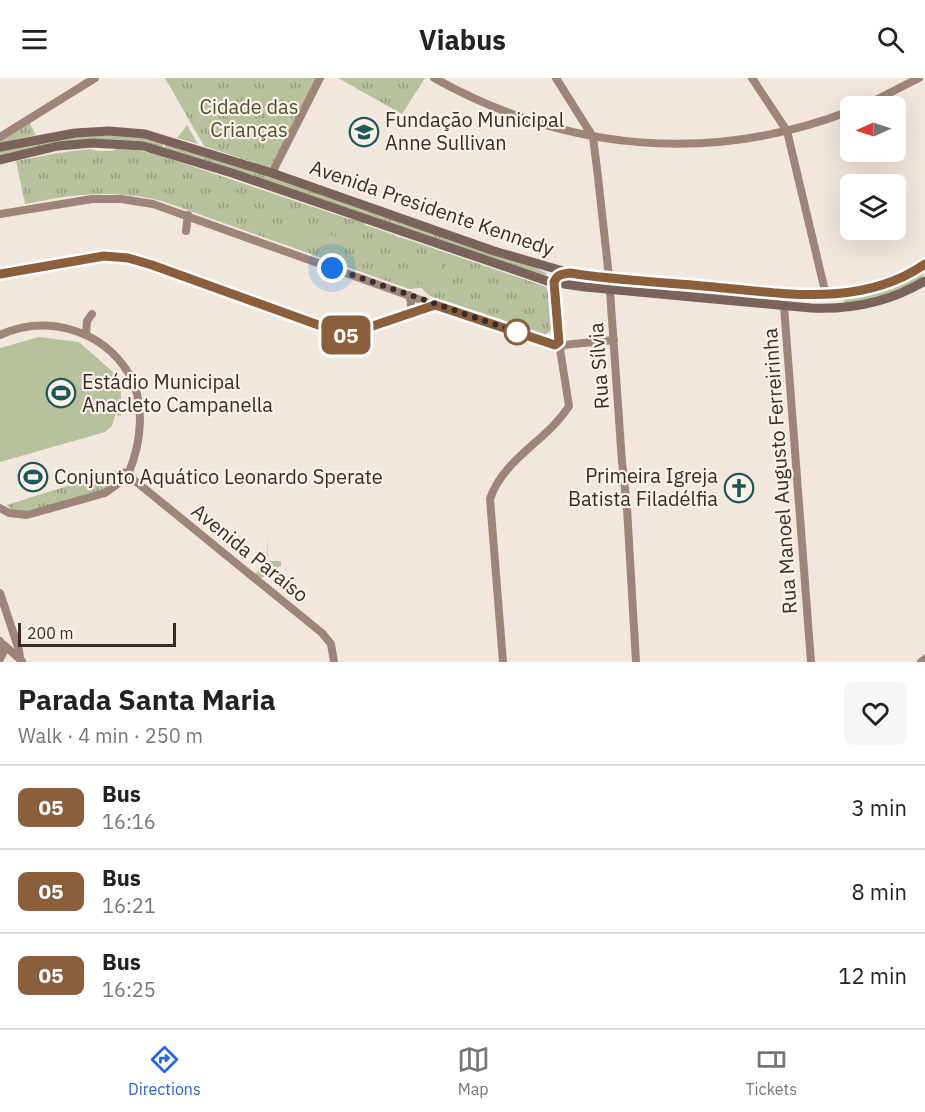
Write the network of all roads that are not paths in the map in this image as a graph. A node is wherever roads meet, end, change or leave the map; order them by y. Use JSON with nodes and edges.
{"nodes":[{"id":1,"x":96,"y":78,"type":"edge"},
{"id":2,"x":320,"y":78,"type":"edge"},
{"id":3,"x":434,"y":78,"type":"edge"},
{"id":4,"x":556,"y":78,"type":"edge"},
{"id":5,"x":752,"y":78,"type":"edge"},
{"id":6,"x":919,"y":78,"type":"edge"},
{"id":7,"x":884,"y":96,"type":"edge"},
{"id":8,"x":840,"y":114,"type":"edge"},
{"id":9,"x":787,"y":132,"type":"junction"},
{"id":10,"x":1,"y":136,"type":"edge"},
{"id":11,"x":593,"y":137,"type":"junction"},
{"id":12,"x":170,"y":141,"type":"junction"},
{"id":13,"x":0,"y":147,"type":"edge"},
{"id":14,"x":205,"y":151,"type":"junction"},
{"id":15,"x":166,"y":152,"type":"junction"},
{"id":16,"x":0,"y":160,"type":"edge"},
{"id":17,"x":196,"y":162,"type":"junction"},
{"id":18,"x":272,"y":173,"type":"junction"},
{"id":19,"x":0,"y":214,"type":"edge"},
{"id":20,"x":188,"y":215,"type":"junction"},
{"id":21,"x":186,"y":231,"type":"dead end"},
{"id":22,"x":925,"y":264,"type":"edge"},
{"id":23,"x":538,"y":265,"type":"junction"},
{"id":24,"x":570,"y":273,"type":"junction"},
{"id":25,"x":598,"y":276,"type":"junction"},
{"id":26,"x":609,"y":277,"type":"junction"},
{"id":27,"x":925,"y":281,"type":"edge"},
{"id":28,"x":554,"y":282,"type":"junction"},
{"id":29,"x":610,"y":290,"type":"junction"},
{"id":30,"x":409,"y":295,"type":"junction"},
{"id":31,"x":794,"y":295,"type":"junction"},
{"id":32,"x":826,"y":295,"type":"junction"},
{"id":33,"x":784,"y":306,"type":"junction"},
{"id":34,"x":841,"y":308,"type":"junction"},
{"id":35,"x":411,"y":312,"type":"dead end"},
{"id":36,"x":92,"y":314,"type":"dead end"},
{"id":37,"x":0,"y":334,"type":"edge"},
{"id":38,"x":86,"y":334,"type":"junction"},
{"id":39,"x":614,"y":340,"type":"junction"},
{"id":40,"x":559,"y":345,"type":"junction"},
{"id":41,"x":128,"y":478,"type":"junction"},
{"id":42,"x":0,"y":508,"type":"edge"},
{"id":43,"x":0,"y":593,"type":"edge"},
{"id":44,"x":14,"y":634,"type":"junction"},
{"id":45,"x":2,"y":642,"type":"edge"},
{"id":46,"x":925,"y":659,"type":"edge"},
{"id":47,"x":22,"y":660,"type":"edge"},
{"id":48,"x":1,"y":661,"type":"edge"},
{"id":49,"x":329,"y":662,"type":"edge"},
{"id":50,"x":334,"y":662,"type":"edge"},
{"id":51,"x":502,"y":662,"type":"edge"},
{"id":52,"x":636,"y":662,"type":"edge"},
{"id":53,"x":811,"y":662,"type":"edge"},
{"id":54,"x":921,"y":662,"type":"edge"}],
"edges":[{"from":1,"to":10,"type":"street"},
{"from":2,"to":18,"type":"street"},
{"from":3,"to":11,"type":"street"},
{"from":4,"to":11,"type":"street","name":"Rua Sílvia"},
{"from":5,"to":9,"type":"street"},
{"from":6,"to":7,"type":"street"},
{"from":8,"to":9,"type":"street"},
{"from":9,"to":11,"type":"street"},
{"from":9,"to":32,"type":"street"},
{"from":11,"to":26,"type":"street","name":"Rua Sílvia"},
{"from":12,"to":13,"type":"main road","name":"Avenida Presidente Kennedy"},
{"from":12,"to":14,"type":"main road","name":"Avenida Presidente Kennedy"},
{"from":12,"to":15,"type":"main road"},
{"from":14,"to":17,"type":"main road"},
{"from":14,"to":18,"type":"main road","name":"Avenida Presidente Kennedy"},
{"from":15,"to":16,"type":"main road","name":"Avenida Presidente Kennedy"},
{"from":15,"to":17,"type":"main road","name":"Avenida Presidente Kennedy"},
{"from":17,"to":28,"type":"main road","name":"Avenida Presidente Kennedy"},
{"from":18,"to":23,"type":"main road","name":"Avenida Presidente Kennedy"},
{"from":19,"to":20,"type":"street"},
{"from":20,"to":21,"type":"street"},
{"from":20,"to":30,"type":"street"},
{"from":22,"to":32,"type":"main road","name":"Avenida Presidente Kennedy"},
{"from":23,"to":24,"type":"main road","name":"Avenida Presidente Kennedy"},
{"from":23,"to":28,"type":"main road"},
{"from":24,"to":25,"type":"main road","name":"Avenida Presidente Kennedy"},
{"from":24,"to":28,"type":"main road"},
{"from":25,"to":26,"type":"main road","name":"Avenida Presidente Kennedy"},
{"from":25,"to":29,"type":"main road"},
{"from":26,"to":29,"type":"street","name":"Rua Sílvia"},
{"from":26,"to":31,"type":"main road","name":"Avenida Presidente Kennedy"},
{"from":27,"to":34,"type":"main road","name":"Avenida Presidente Kennedy"},
{"from":28,"to":29,"type":"main road","name":"Avenida Presidente Kennedy"},
{"from":28,"to":40,"type":"street"},
{"from":29,"to":33,"type":"main road","name":"Avenida Presidente Kennedy"},
{"from":29,"to":39,"type":"street","name":"Rua Sílvia"},
{"from":30,"to":35,"type":"street"},
{"from":30,"to":40,"type":"street"},
{"from":31,"to":32,"type":"main road","name":"Avenida Presidente Kennedy"},
{"from":31,"to":33,"type":"main road"},
{"from":32,"to":34,"type":"main road"},
{"from":33,"to":34,"type":"main road","name":"Avenida Presidente Kennedy"},
{"from":33,"to":53,"type":"street","name":"Rua Manoel Augusto Ferreirinha"},
{"from":36,"to":38,"type":"street"},
{"from":37,"to":38,"type":"street"},
{"from":38,"to":41,"type":"street"},
{"from":39,"to":40,"type":"street"},
{"from":39,"to":52,"type":"street","name":"Rua Sílvia"},
{"from":40,"to":51,"type":"street"},
{"from":41,"to":42,"type":"street"},
{"from":41,"to":49,"type":"street","name":"Avenida Paraíso"},
{"from":41,"to":50,"type":"street","name":"Avenida Paraíso"},
{"from":43,"to":44,"type":"street"},
{"from":44,"to":45,"type":"street"},
{"from":44,"to":47,"type":"street"},
{"from":45,"to":47,"type":"street"},
{"from":45,"to":48,"type":"street"},
{"from":46,"to":54,"type":"street"}]}
